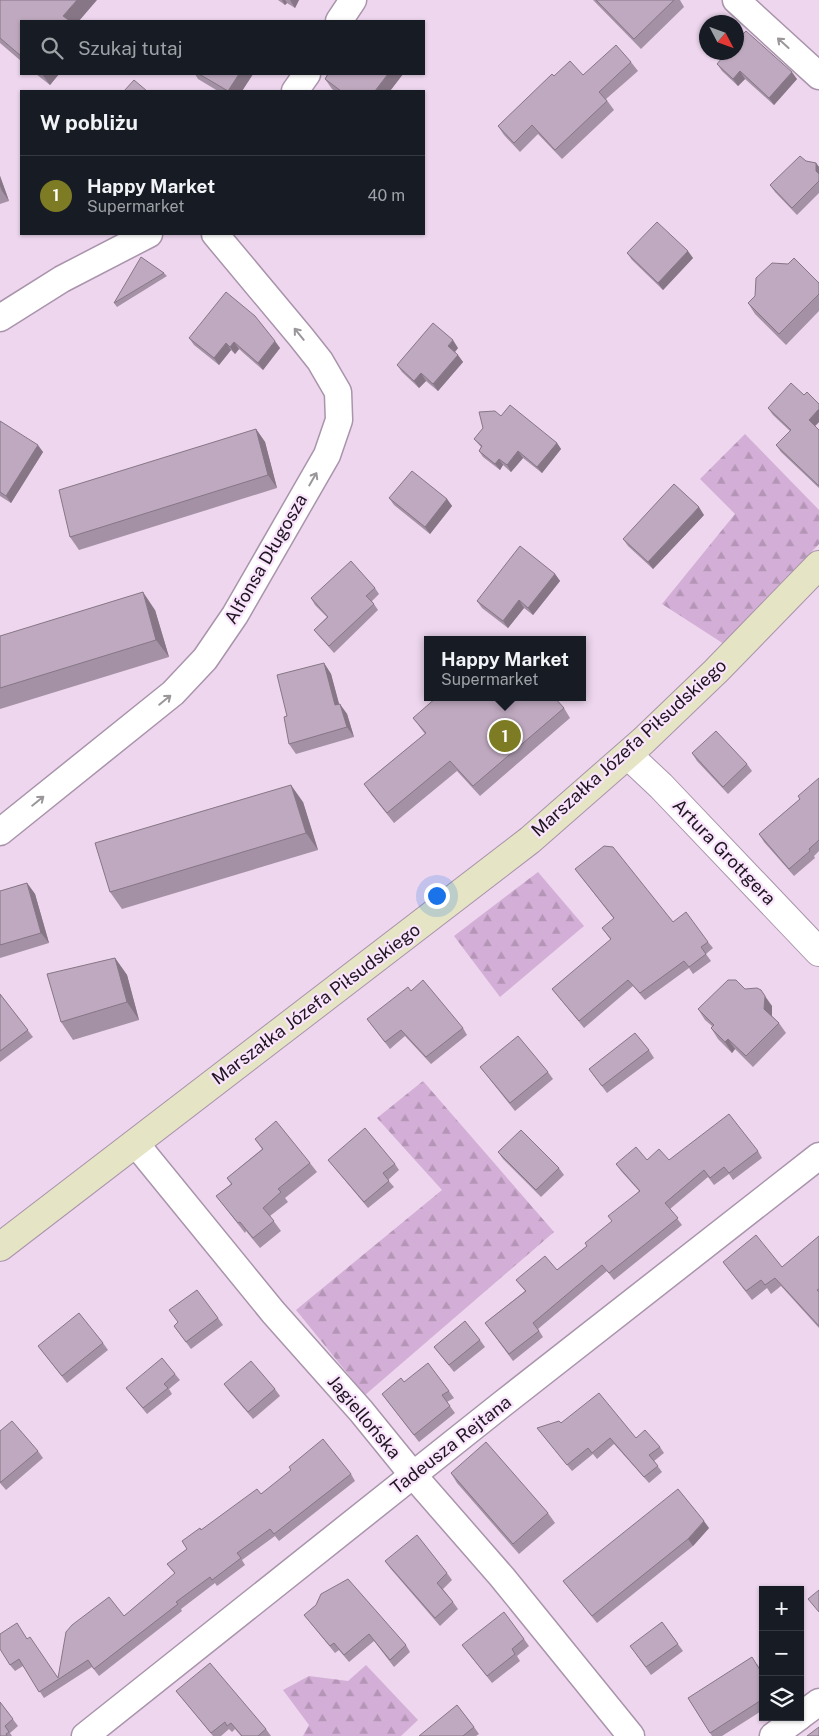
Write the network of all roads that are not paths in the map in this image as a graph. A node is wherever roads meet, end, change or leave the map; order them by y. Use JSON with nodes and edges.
{"nodes":[{"id":1,"x":353,"y":0,"type":"edge"},
{"id":2,"x":736,"y":0,"type":"edge"},
{"id":3,"x":341,"y":20,"type":"edge"},
{"id":4,"x":306,"y":75,"type":"edge"},
{"id":5,"x":819,"y":76,"type":"edge"},
{"id":6,"x":297,"y":90,"type":"edge"},
{"id":7,"x":147,"y":235,"type":"edge"},
{"id":8,"x":216,"y":235,"type":"edge"},
{"id":9,"x":0,"y":318,"type":"edge"},
{"id":10,"x":819,"y":565,"type":"edge"},
{"id":11,"x":628,"y":755,"type":"junction"},
{"id":12,"x":0,"y":832,"type":"edge"},
{"id":13,"x":819,"y":952,"type":"edge"},
{"id":14,"x":136,"y":1144,"type":"junction"},
{"id":15,"x":819,"y":1156,"type":"edge"},
{"id":16,"x":0,"y":1247,"type":"edge"},
{"id":17,"x":413,"y":1475,"type":"junction"},
{"id":18,"x":819,"y":1702,"type":"edge"},
{"id":19,"x":804,"y":1713,"type":"edge"},
{"id":20,"x":794,"y":1721,"type":"edge"},
{"id":21,"x":85,"y":1736,"type":"edge"},
{"id":22,"x":631,"y":1736,"type":"edge"},
{"id":23,"x":774,"y":1736,"type":"edge"}],
"edges":[{"from":1,"to":3,"type":"street"},
{"from":5,"to":2,"type":"street","one_way":true},
{"from":4,"to":6,"type":"street"},
{"from":7,"to":9,"type":"street"},
{"from":12,"to":8,"type":"street","name":"Alfonsa Długosza","one_way":true},
{"from":10,"to":11,"type":"main road","name":"Marszałka Józefa Piłsudskiego"},
{"from":11,"to":13,"type":"street","name":"Artura Grottgera"},
{"from":11,"to":14,"type":"main road","name":"Marszałka Józefa Piłsudskiego"},
{"from":14,"to":16,"type":"main road","name":"Marszałka Józefa Piłsudskiego"},
{"from":14,"to":17,"type":"street","name":"Jagiellońska"},
{"from":15,"to":17,"type":"street","name":"Tadeusza Rejtana"},
{"from":17,"to":21,"type":"street","name":"Tadeusza Rejtana"},
{"from":17,"to":22,"type":"street","name":"Jagiellońska"},
{"from":18,"to":19,"type":"street"},
{"from":20,"to":23,"type":"street"}]}
